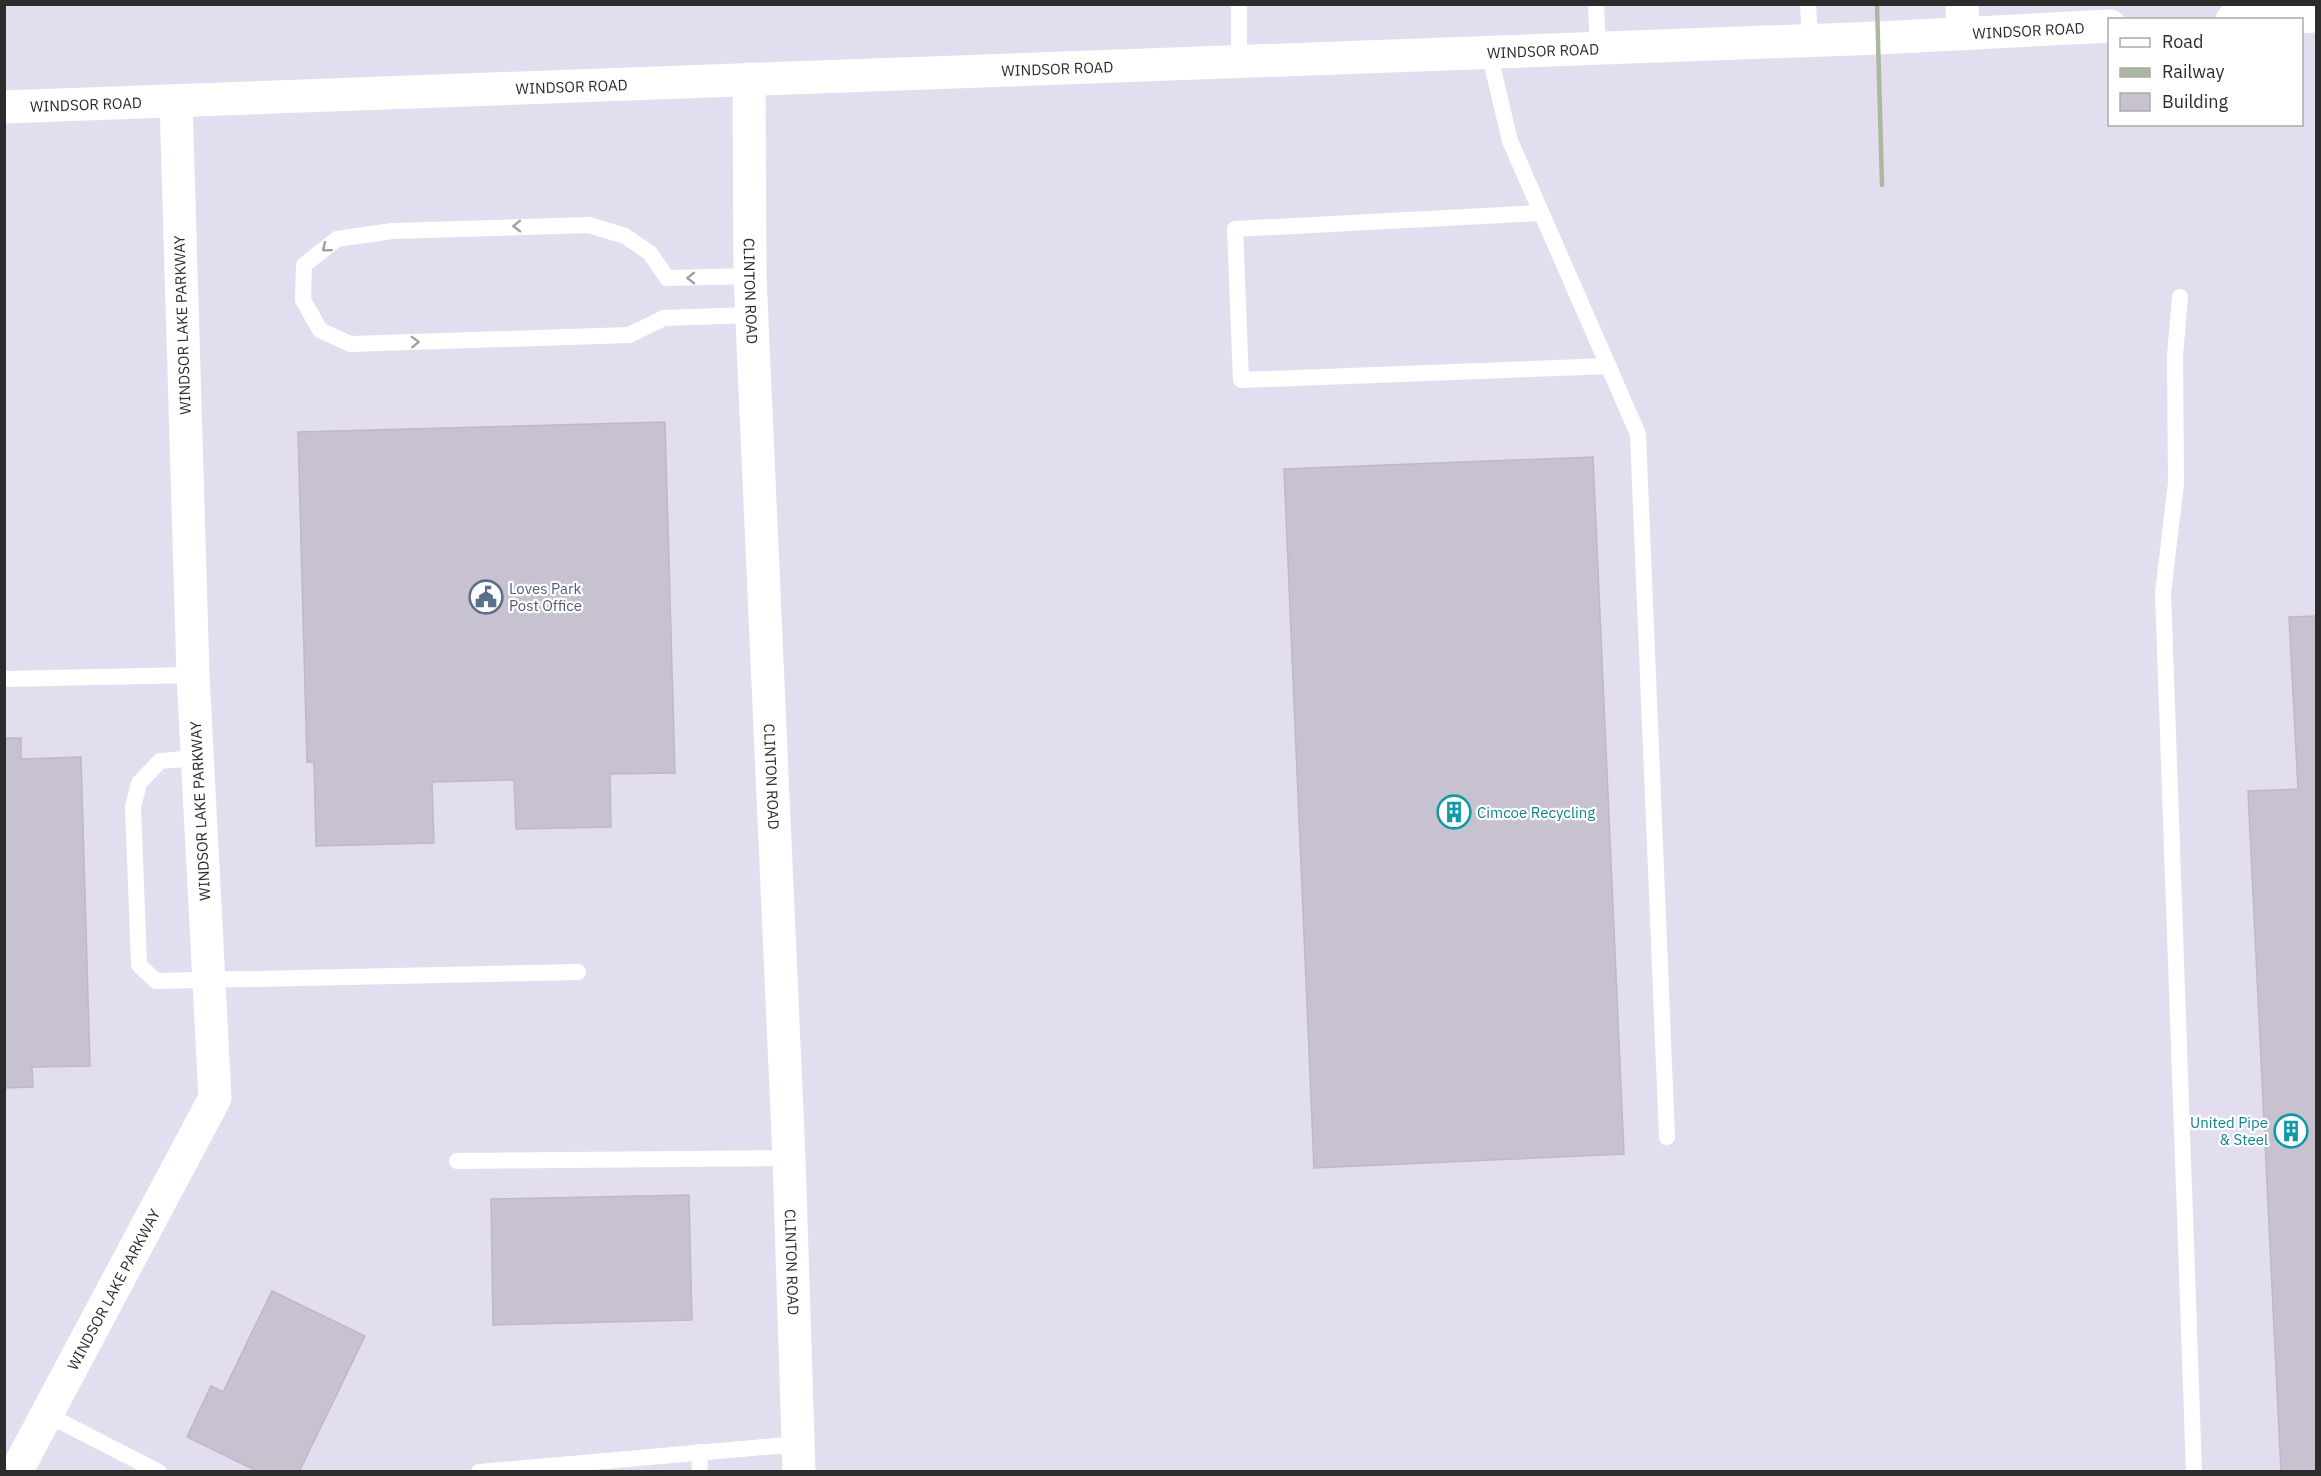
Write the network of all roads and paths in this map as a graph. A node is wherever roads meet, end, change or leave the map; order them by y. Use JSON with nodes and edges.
{"nodes":[{"id":1,"x":1239,"y":4,"type":"edge"},
{"id":2,"x":1596,"y":4,"type":"edge"},
{"id":3,"x":1808,"y":4,"type":"edge"},
{"id":4,"x":2316,"y":16,"type":"edge"},
{"id":5,"x":2274,"y":18,"type":"edge"},
{"id":6,"x":1962,"y":19,"type":"edge"},
{"id":7,"x":2108,"y":26,"type":"edge"},
{"id":8,"x":1810,"y":40,"type":"junction"},
{"id":9,"x":1598,"y":48,"type":"junction"},
{"id":10,"x":1490,"y":52,"type":"junction"},
{"id":11,"x":1239,"y":61,"type":"junction"},
{"id":12,"x":749,"y":80,"type":"junction"},
{"id":13,"x":176,"y":101,"type":"junction"},
{"id":14,"x":4,"y":107,"type":"edge"},
{"id":15,"x":1542,"y":213,"type":"junction"},
{"id":16,"x":750,"y":276,"type":"junction"},
{"id":17,"x":2180,"y":297,"type":"dead end"},
{"id":18,"x":751,"y":315,"type":"junction"},
{"id":19,"x":1609,"y":366,"type":"junction"},
{"id":20,"x":193,"y":675,"type":"junction"},
{"id":21,"x":4,"y":679,"type":"edge"},
{"id":22,"x":197,"y":758,"type":"junction"},
{"id":23,"x":578,"y":972,"type":"dead end"},
{"id":24,"x":208,"y":982,"type":"junction"},
{"id":25,"x":1667,"y":1137,"type":"dead end"},
{"id":26,"x":789,"y":1158,"type":"junction"},
{"id":27,"x":457,"y":1161,"type":"dead end"},
{"id":28,"x":46,"y":1414,"type":"junction"},
{"id":29,"x":699,"y":1452,"type":"junction"},
{"id":30,"x":799,"y":1458,"type":"edge"},
{"id":31,"x":16,"y":1472,"type":"edge"},
{"id":32,"x":159,"y":1472,"type":"edge"},
{"id":33,"x":480,"y":1472,"type":"edge"},
{"id":34,"x":700,"y":1472,"type":"edge"},
{"id":35,"x":2194,"y":1472,"type":"edge"}],
"edges":[{"from":1,"to":11,"type":"lane"},
{"from":2,"to":9,"type":"lane"},
{"from":3,"to":8,"type":"lane"},
{"from":4,"to":5,"type":"street"},
{"from":6,"to":7,"type":"street","name":"WINDSOR ROAD"},
{"from":6,"to":8,"type":"street","name":"WINDSOR ROAD"},
{"from":8,"to":9,"type":"street","name":"WINDSOR ROAD"},
{"from":9,"to":10,"type":"street","name":"WINDSOR ROAD"},
{"from":10,"to":11,"type":"street","name":"WINDSOR ROAD"},
{"from":10,"to":15,"type":"lane"},
{"from":11,"to":12,"type":"street","name":"WINDSOR ROAD"},
{"from":12,"to":13,"type":"street","name":"WINDSOR ROAD"},
{"from":12,"to":16,"type":"street","name":"CLINTON ROAD"},
{"from":13,"to":14,"type":"street","name":"WINDSOR ROAD"},
{"from":13,"to":20,"type":"street","name":"WINDSOR LAKE PARKWAY"},
{"from":15,"to":19,"type":"lane"},
{"from":15,"to":19,"type":"lane"},
{"from":16,"to":18,"type":"street","name":"CLINTON ROAD"},
{"from":16,"to":18,"type":"lane","one_way":true},
{"from":17,"to":35,"type":"lane"},
{"from":18,"to":26,"type":"street","name":"CLINTON ROAD"},
{"from":19,"to":25,"type":"lane"},
{"from":20,"to":21,"type":"lane"},
{"from":20,"to":22,"type":"street","name":"WINDSOR LAKE PARKWAY"},
{"from":22,"to":24,"type":"street","name":"WINDSOR LAKE PARKWAY"},
{"from":22,"to":24,"type":"lane"},
{"from":23,"to":24,"type":"lane"},
{"from":24,"to":28,"type":"street","name":"WINDSOR LAKE PARKWAY"},
{"from":26,"to":27,"type":"lane"},
{"from":26,"to":30,"type":"street","name":"CLINTON ROAD"},
{"from":28,"to":31,"type":"street","name":"WINDSOR LAKE PARKWAY"},
{"from":28,"to":32,"type":"lane"},
{"from":29,"to":30,"type":"lane"},
{"from":29,"to":33,"type":"lane"},
{"from":29,"to":34,"type":"lane"}]}
